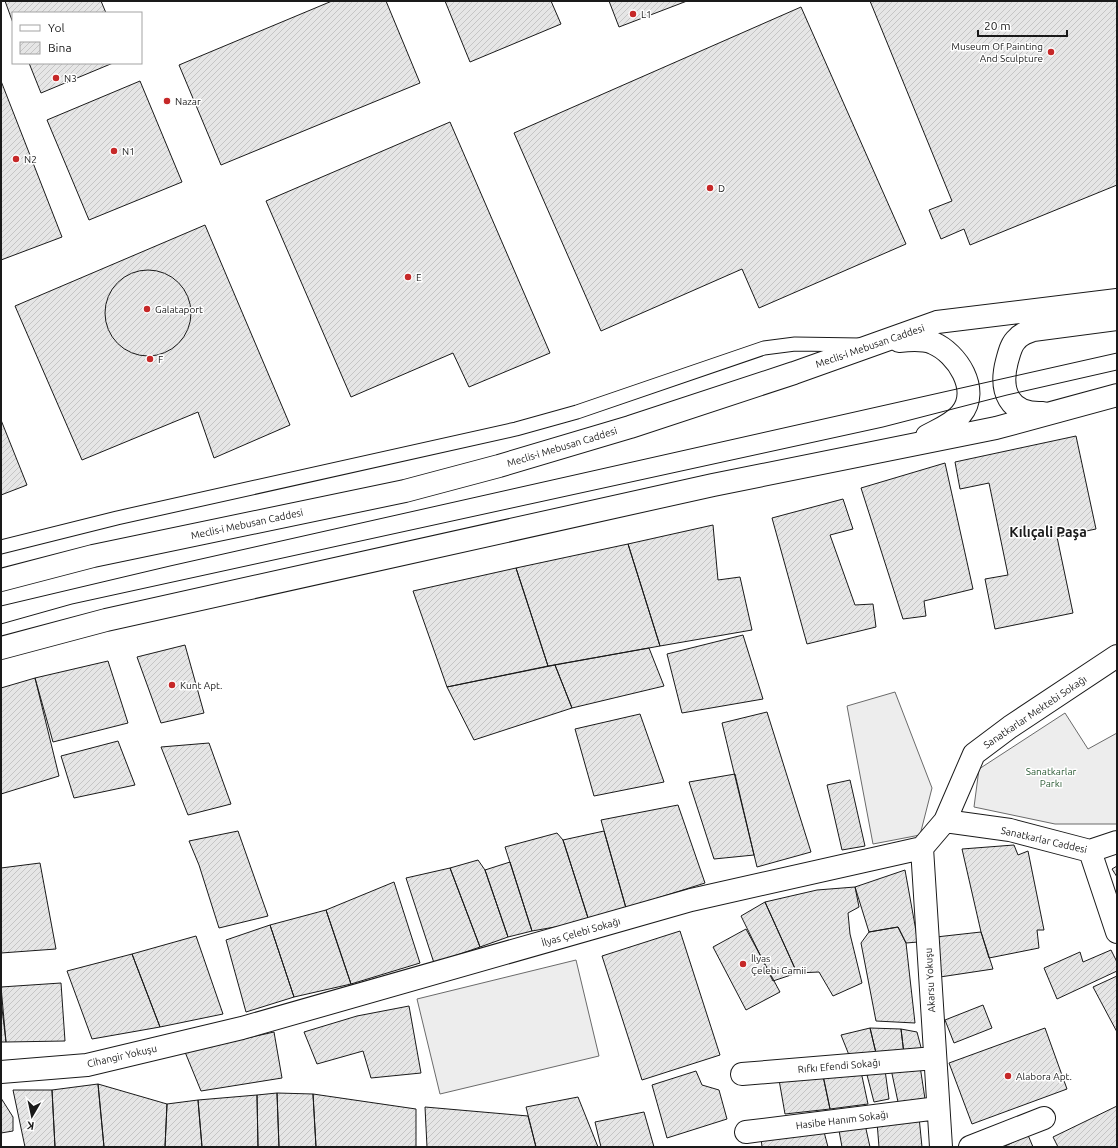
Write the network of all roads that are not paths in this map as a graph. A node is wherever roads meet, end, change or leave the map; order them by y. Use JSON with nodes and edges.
{"nodes":[{"id":1,"x":1117,"y":300,"type":"edge"},
{"id":2,"x":1117,"y":319,"type":"edge"},
{"id":3,"x":874,"y":345,"type":"junction"},
{"id":4,"x":1117,"y":395,"type":"edge"},
{"id":5,"x":1055,"y":411,"type":"junction"},
{"id":6,"x":894,"y":448,"type":"junction"},
{"id":7,"x":1,"y":547,"type":"edge"},
{"id":8,"x":1,"y":580,"type":"edge"},
{"id":9,"x":1,"y":648,"type":"edge"},
{"id":10,"x":1117,"y":656,"type":"edge"},
{"id":11,"x":945,"y":821,"type":"junction"},
{"id":12,"x":1117,"y":842,"type":"edge"},
{"id":13,"x":922,"y":848,"type":"junction"},
{"id":14,"x":1090,"y":852,"type":"junction"},
{"id":15,"x":1117,"y":932,"type":"edge"},
{"id":16,"x":242,"y":1028,"type":"joint"},
{"id":17,"x":935,"y":1058,"type":"junction"},
{"id":18,"x":1,"y":1072,"type":"edge"},
{"id":19,"x":742,"y":1074,"type":"dead end"},
{"id":20,"x":938,"y":1108,"type":"junction"},
{"id":21,"x":1044,"y":1118,"type":"dead end"},
{"id":22,"x":746,"y":1132,"type":"dead end"},
{"id":23,"x":941,"y":1147,"type":"edge"},
{"id":24,"x":970,"y":1147,"type":"edge"}],
"edges":[{"from":1,"to":3,"type":"main road","name":"Meclis-i Mebusan Caddesi"},
{"from":2,"to":5,"type":"main road"},
{"from":3,"to":6,"type":"main road"},
{"from":3,"to":7,"type":"lane"},
{"from":3,"to":8,"type":"main road","name":"Meclis-i Mebusan Caddesi"},
{"from":4,"to":5,"type":"main road"},
{"from":5,"to":6,"type":"main road"},
{"from":6,"to":9,"type":"main road"},
{"from":10,"to":11,"type":"main road","name":"Sanatkarlar Mektebi Sokağı"},
{"from":11,"to":13,"type":"main road"},
{"from":11,"to":14,"type":"main road","name":"Sanatkarlar Caddesi"},
{"from":12,"to":14,"type":"main road","name":"Sanatkarlar Caddesi"},
{"from":13,"to":16,"type":"main road","name":"İlyas Çelebi Sokağı"},
{"from":13,"to":17,"type":"main road","name":"Akarsu Yokuşu"},
{"from":14,"to":15,"type":"main road"},
{"from":16,"to":18,"type":"main road","name":"Cihangir Yokuşu"},
{"from":17,"to":19,"type":"main road","name":"Rıfkı Efendi Sokağı"},
{"from":17,"to":20,"type":"main road","name":"Akarsu Yokuşu"},
{"from":20,"to":22,"type":"main road","name":"Hasibe Hanım Sokağı"},
{"from":20,"to":23,"type":"main road","name":"Akarsu Yokuşu"},
{"from":21,"to":24,"type":"main road"}]}
